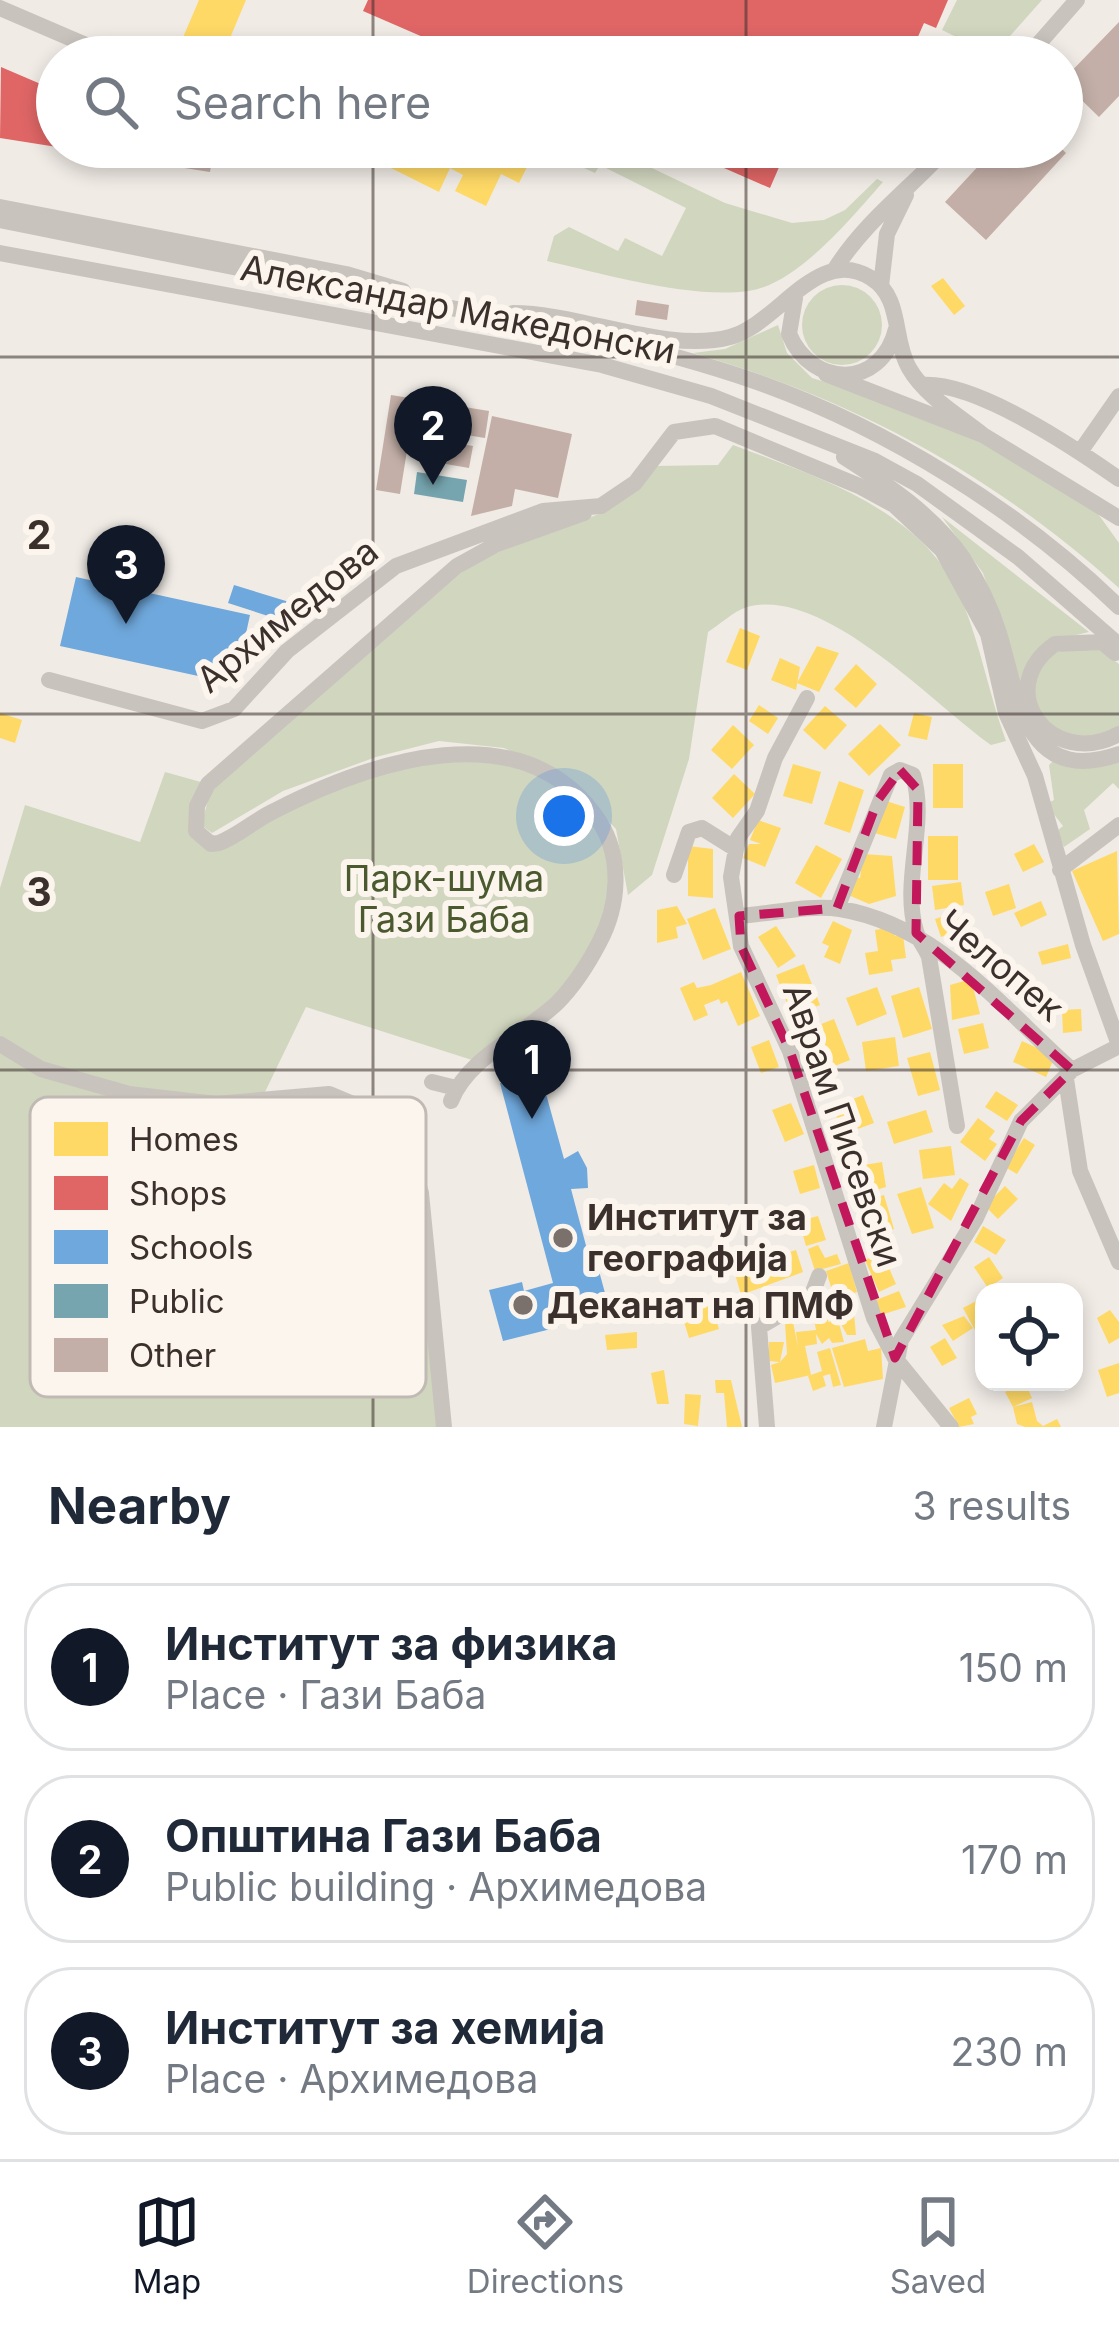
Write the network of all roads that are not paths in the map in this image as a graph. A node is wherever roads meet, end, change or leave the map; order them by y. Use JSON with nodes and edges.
{"nodes":[{"id":1,"x":1077,"y":0,"type":"edge"},
{"id":2,"x":0,"y":8,"type":"edge"},
{"id":3,"x":65,"y":36,"type":"edge"},
{"id":4,"x":1045,"y":36,"type":"edge"},
{"id":5,"x":929,"y":168,"type":"edge"},
{"id":6,"x":907,"y":192,"type":"junction"},
{"id":7,"x":0,"y":207,"type":"edge"},
{"id":8,"x":0,"y":220,"type":"edge"},
{"id":9,"x":0,"y":254,"type":"edge"},
{"id":10,"x":835,"y":269,"type":"junction"},
{"id":11,"x":881,"y":286,"type":"junction"},
{"id":12,"x":795,"y":297,"type":"junction"},
{"id":13,"x":424,"y":303,"type":"junction"},
{"id":14,"x":492,"y":316,"type":"junction"},
{"id":15,"x":896,"y":329,"type":"junction"},
{"id":16,"x":826,"y":374,"type":"junction"},
{"id":17,"x":922,"y":385,"type":"junction"},
{"id":18,"x":1119,"y":396,"type":"edge"},
{"id":19,"x":983,"y":434,"type":"junction"},
{"id":20,"x":813,"y":438,"type":"junction"},
{"id":21,"x":1080,"y":452,"type":"junction"},
{"id":22,"x":1119,"y":479,"type":"edge"},
{"id":23,"x":601,"y":506,"type":"junction"},
{"id":24,"x":1119,"y":522,"type":"edge"},
{"id":25,"x":1119,"y":607,"type":"edge"},
{"id":26,"x":1119,"y":645,"type":"edge"},
{"id":27,"x":1119,"y":657,"type":"edge"},
{"id":28,"x":49,"y":680,"type":"dead end"},
{"id":29,"x":807,"y":698,"type":"dead end"},
{"id":30,"x":1119,"y":734,"type":"edge"},
{"id":31,"x":1119,"y":754,"type":"edge"},
{"id":32,"x":1119,"y":825,"type":"edge"},
{"id":33,"x":734,"y":848,"type":"junction"},
{"id":34,"x":1060,"y":870,"type":"junction"},
{"id":35,"x":674,"y":875,"type":"dead end"},
{"id":36,"x":837,"y":908,"type":"junction"},
{"id":37,"x":739,"y":916,"type":"junction"},
{"id":38,"x":916,"y":933,"type":"junction"},
{"id":39,"x":0,"y":1045,"type":"edge"},
{"id":40,"x":1119,"y":1045,"type":"edge"},
{"id":41,"x":1069,"y":1074,"type":"junction"},
{"id":42,"x":432,"y":1082,"type":"dead end"},
{"id":43,"x":146,"y":1097,"type":"edge"},
{"id":44,"x":294,"y":1097,"type":"edge"},
{"id":45,"x":335,"y":1097,"type":"edge"},
{"id":46,"x":957,"y":1126,"type":"dead end"},
{"id":47,"x":426,"y":1236,"type":"edge"},
{"id":48,"x":1119,"y":1262,"type":"edge"},
{"id":49,"x":819,"y":1276,"type":"dead end"},
{"id":50,"x":895,"y":1358,"type":"junction"},
{"id":51,"x":444,"y":1427,"type":"edge"},
{"id":52,"x":767,"y":1427,"type":"edge"},
{"id":53,"x":884,"y":1427,"type":"edge"},
{"id":54,"x":951,"y":1427,"type":"edge"}],
"edges":[{"from":1,"to":4,"type":"street"},
{"from":2,"to":3,"type":"street"},
{"from":5,"to":6,"type":"street"},
{"from":6,"to":10,"type":"street"},
{"from":6,"to":11,"type":"street"},
{"from":7,"to":13,"type":"street"},
{"from":8,"to":13,"type":"street","name":"Александар Македонски"},
{"from":9,"to":20,"type":"street","name":"Александар Македонски"},
{"from":10,"to":11,"type":"street"},
{"from":10,"to":12,"type":"street"},
{"from":11,"to":15,"type":"street"},
{"from":12,"to":14,"type":"street"},
{"from":12,"to":16,"type":"street"},
{"from":13,"to":14,"type":"street","name":"Александар Македонски"},
{"from":14,"to":25,"type":"street","name":"Александар Македонски"},
{"from":15,"to":16,"type":"street"},
{"from":15,"to":17,"type":"street"},
{"from":16,"to":19,"type":"street"},
{"from":17,"to":19,"type":"street"},
{"from":17,"to":21,"type":"street"},
{"from":18,"to":21,"type":"street"},
{"from":19,"to":24,"type":"street"},
{"from":20,"to":26,"type":"street","name":"Александар Македонски"},
{"from":20,"to":31,"type":"street"},
{"from":21,"to":22,"type":"street"},
{"from":23,"to":28,"type":"street","name":"Архимедова"},
{"from":23,"to":34,"type":"street"},
{"from":23,"to":42,"type":"street"},
{"from":27,"to":30,"type":"street"},
{"from":29,"to":33,"type":"street","name":"Аврам Писевски"},
{"from":32,"to":34,"type":"street"},
{"from":33,"to":35,"type":"street"},
{"from":33,"to":37,"type":"street","name":"Аврам Писевски"},
{"from":34,"to":40,"type":"street"},
{"from":36,"to":37,"type":"street","name":"Челопек"},
{"from":36,"to":38,"type":"street","name":"Челопек"},
{"from":36,"to":38,"type":"street"},
{"from":37,"to":50,"type":"street","name":"Аврам Писевски"},
{"from":38,"to":41,"type":"street","name":"Челопек"},
{"from":38,"to":46,"type":"street"},
{"from":39,"to":43,"type":"street"},
{"from":40,"to":41,"type":"street"},
{"from":41,"to":48,"type":"street","name":"Челопек"},
{"from":41,"to":50,"type":"street"},
{"from":44,"to":45,"type":"street"},
{"from":47,"to":51,"type":"street"},
{"from":49,"to":52,"type":"street"},
{"from":50,"to":53,"type":"street"},
{"from":50,"to":54,"type":"street","name":"Аврам Писевски"}]}
